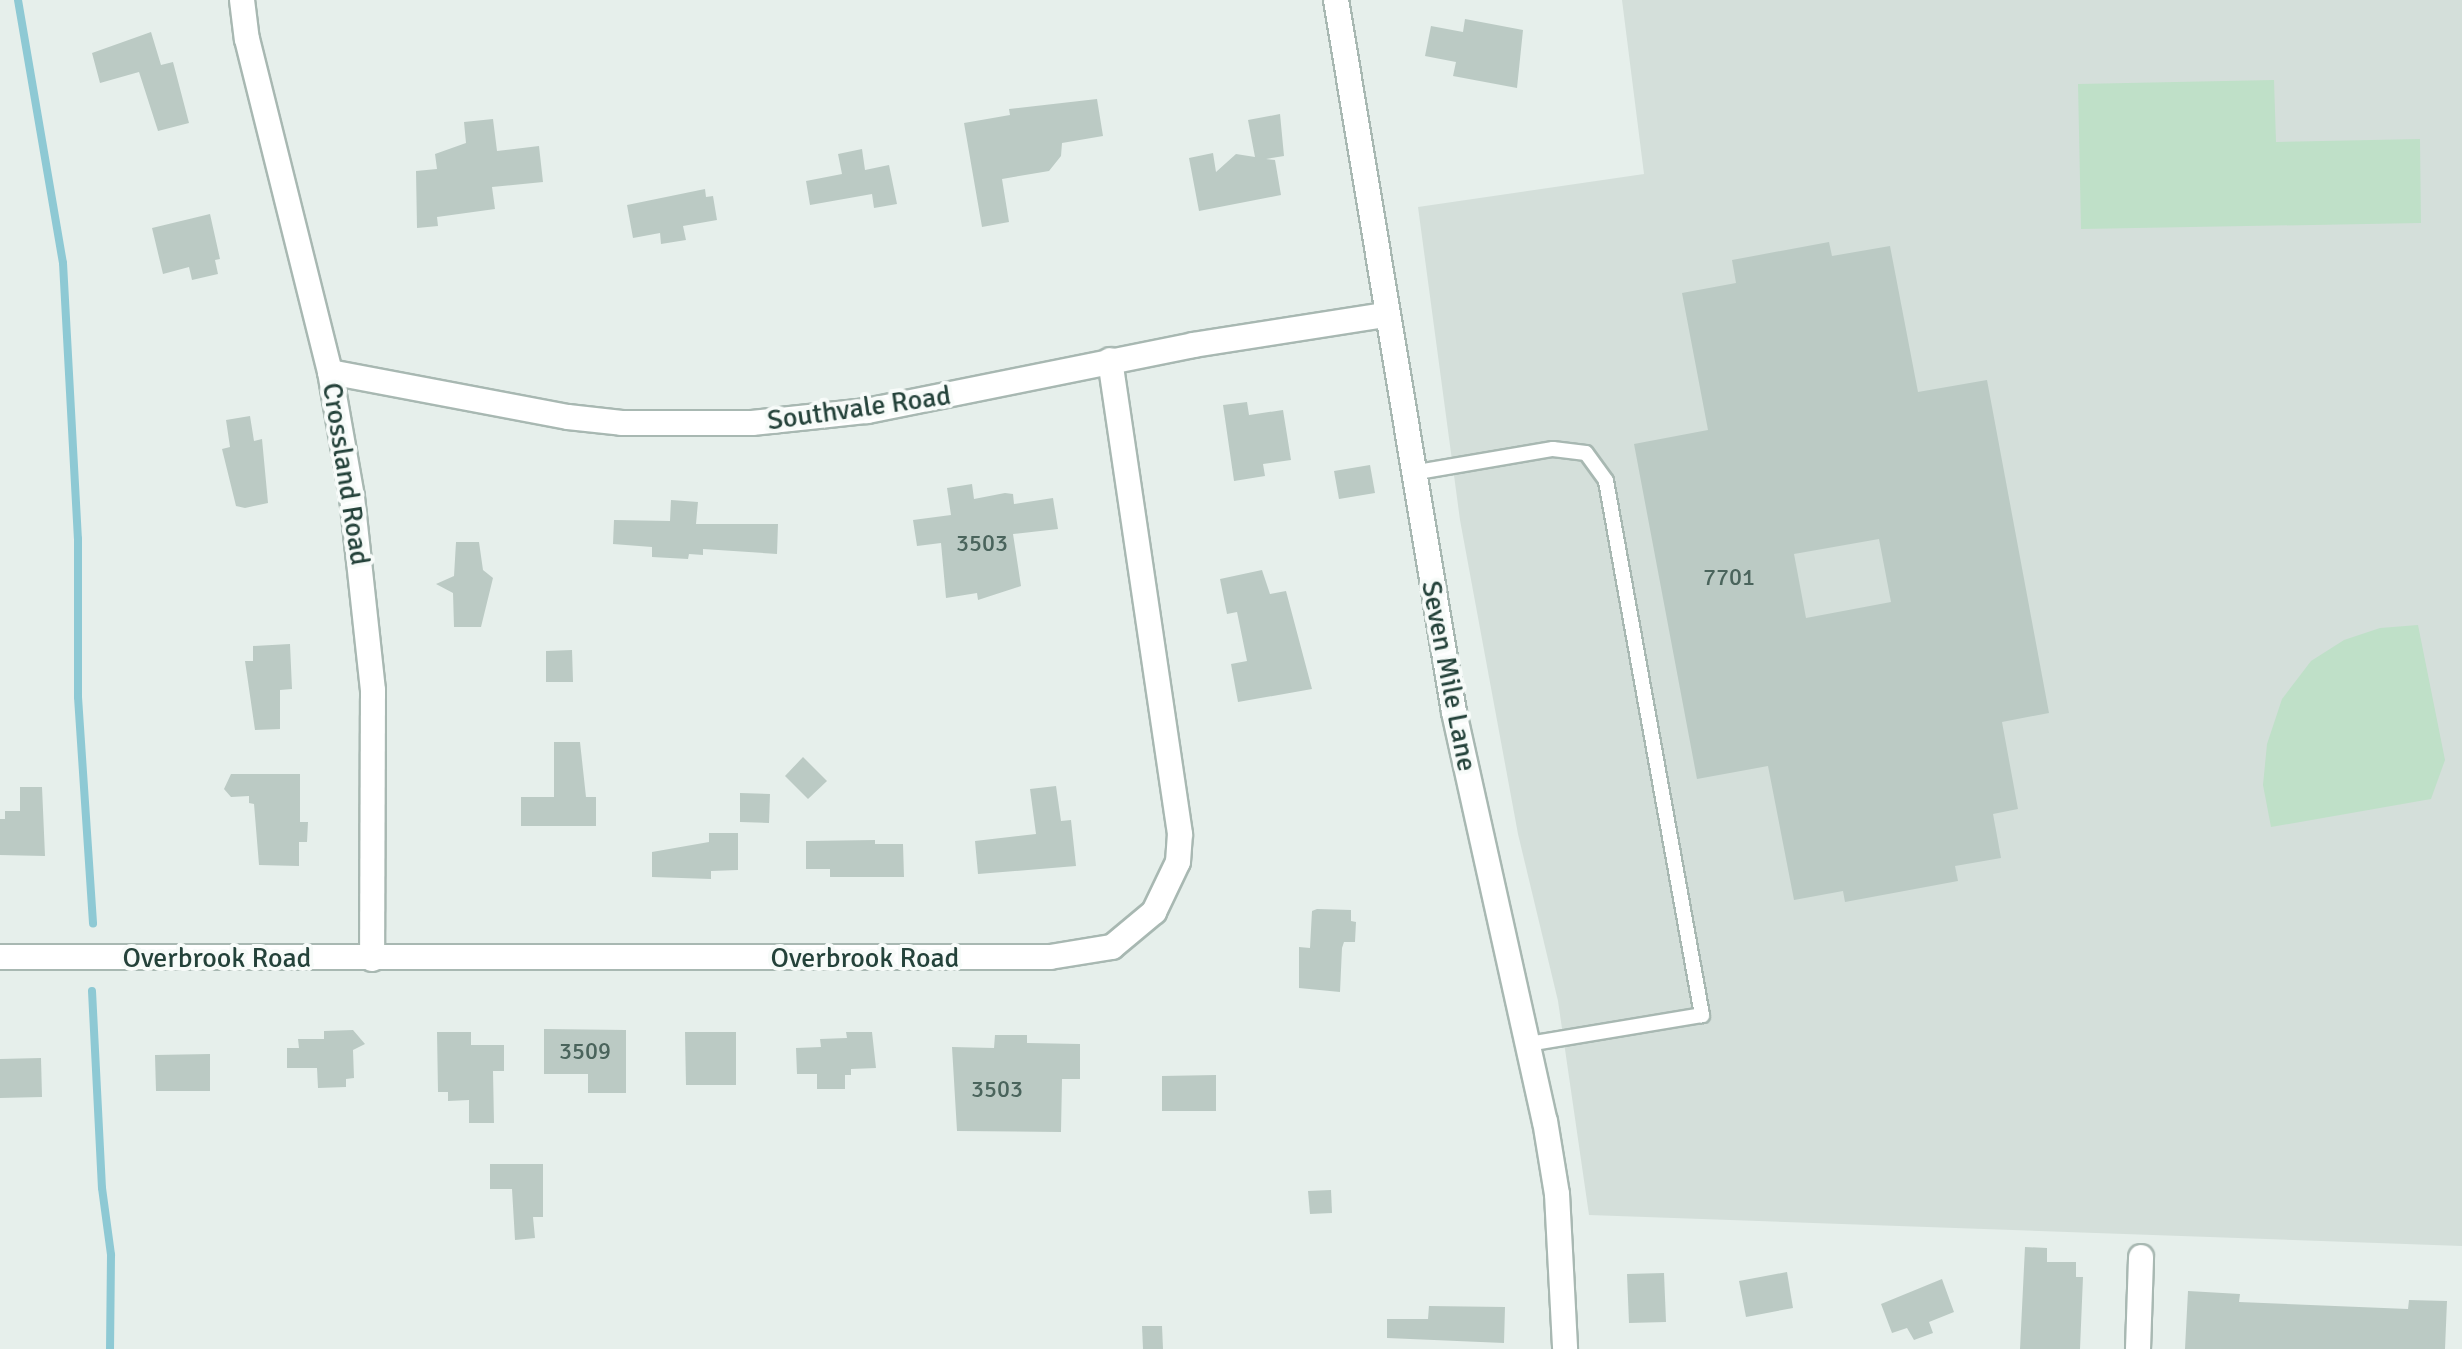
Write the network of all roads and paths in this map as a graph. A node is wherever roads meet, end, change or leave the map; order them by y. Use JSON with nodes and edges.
{"nodes":[{"id":1,"x":242,"y":0,"type":"edge"},
{"id":2,"x":1336,"y":0,"type":"edge"},
{"id":3,"x":1385,"y":315,"type":"junction"},
{"id":4,"x":1110,"y":360,"type":"junction"},
{"id":5,"x":330,"y":372,"type":"junction"},
{"id":6,"x":1412,"y":473,"type":"junction"},
{"id":7,"x":0,"y":957,"type":"edge"},
{"id":8,"x":372,"y":959,"type":"junction"},
{"id":9,"x":1528,"y":1044,"type":"junction"},
{"id":10,"x":2141,"y":1257,"type":"dead end"},
{"id":11,"x":1565,"y":1349,"type":"edge"},
{"id":12,"x":2138,"y":1349,"type":"edge"}],
"edges":[{"from":1,"to":5,"type":"street","name":"Crossland Road"},
{"from":2,"to":3,"type":"street","name":"Seven Mile Lane"},
{"from":3,"to":4,"type":"street","name":"Southvale Road"},
{"from":3,"to":6,"type":"street","name":"Seven Mile Lane"},
{"from":4,"to":5,"type":"street","name":"Southvale Road"},
{"from":4,"to":8,"type":"street","name":"Overbrook Road"},
{"from":5,"to":8,"type":"street","name":"Crossland Road"},
{"from":6,"to":9,"type":"street","name":"Seven Mile Lane"},
{"from":6,"to":9,"type":"lane"},
{"from":7,"to":8,"type":"street","name":"Overbrook Road"},
{"from":9,"to":11,"type":"street","name":"Seven Mile Lane"},
{"from":10,"to":12,"type":"street"}]}
